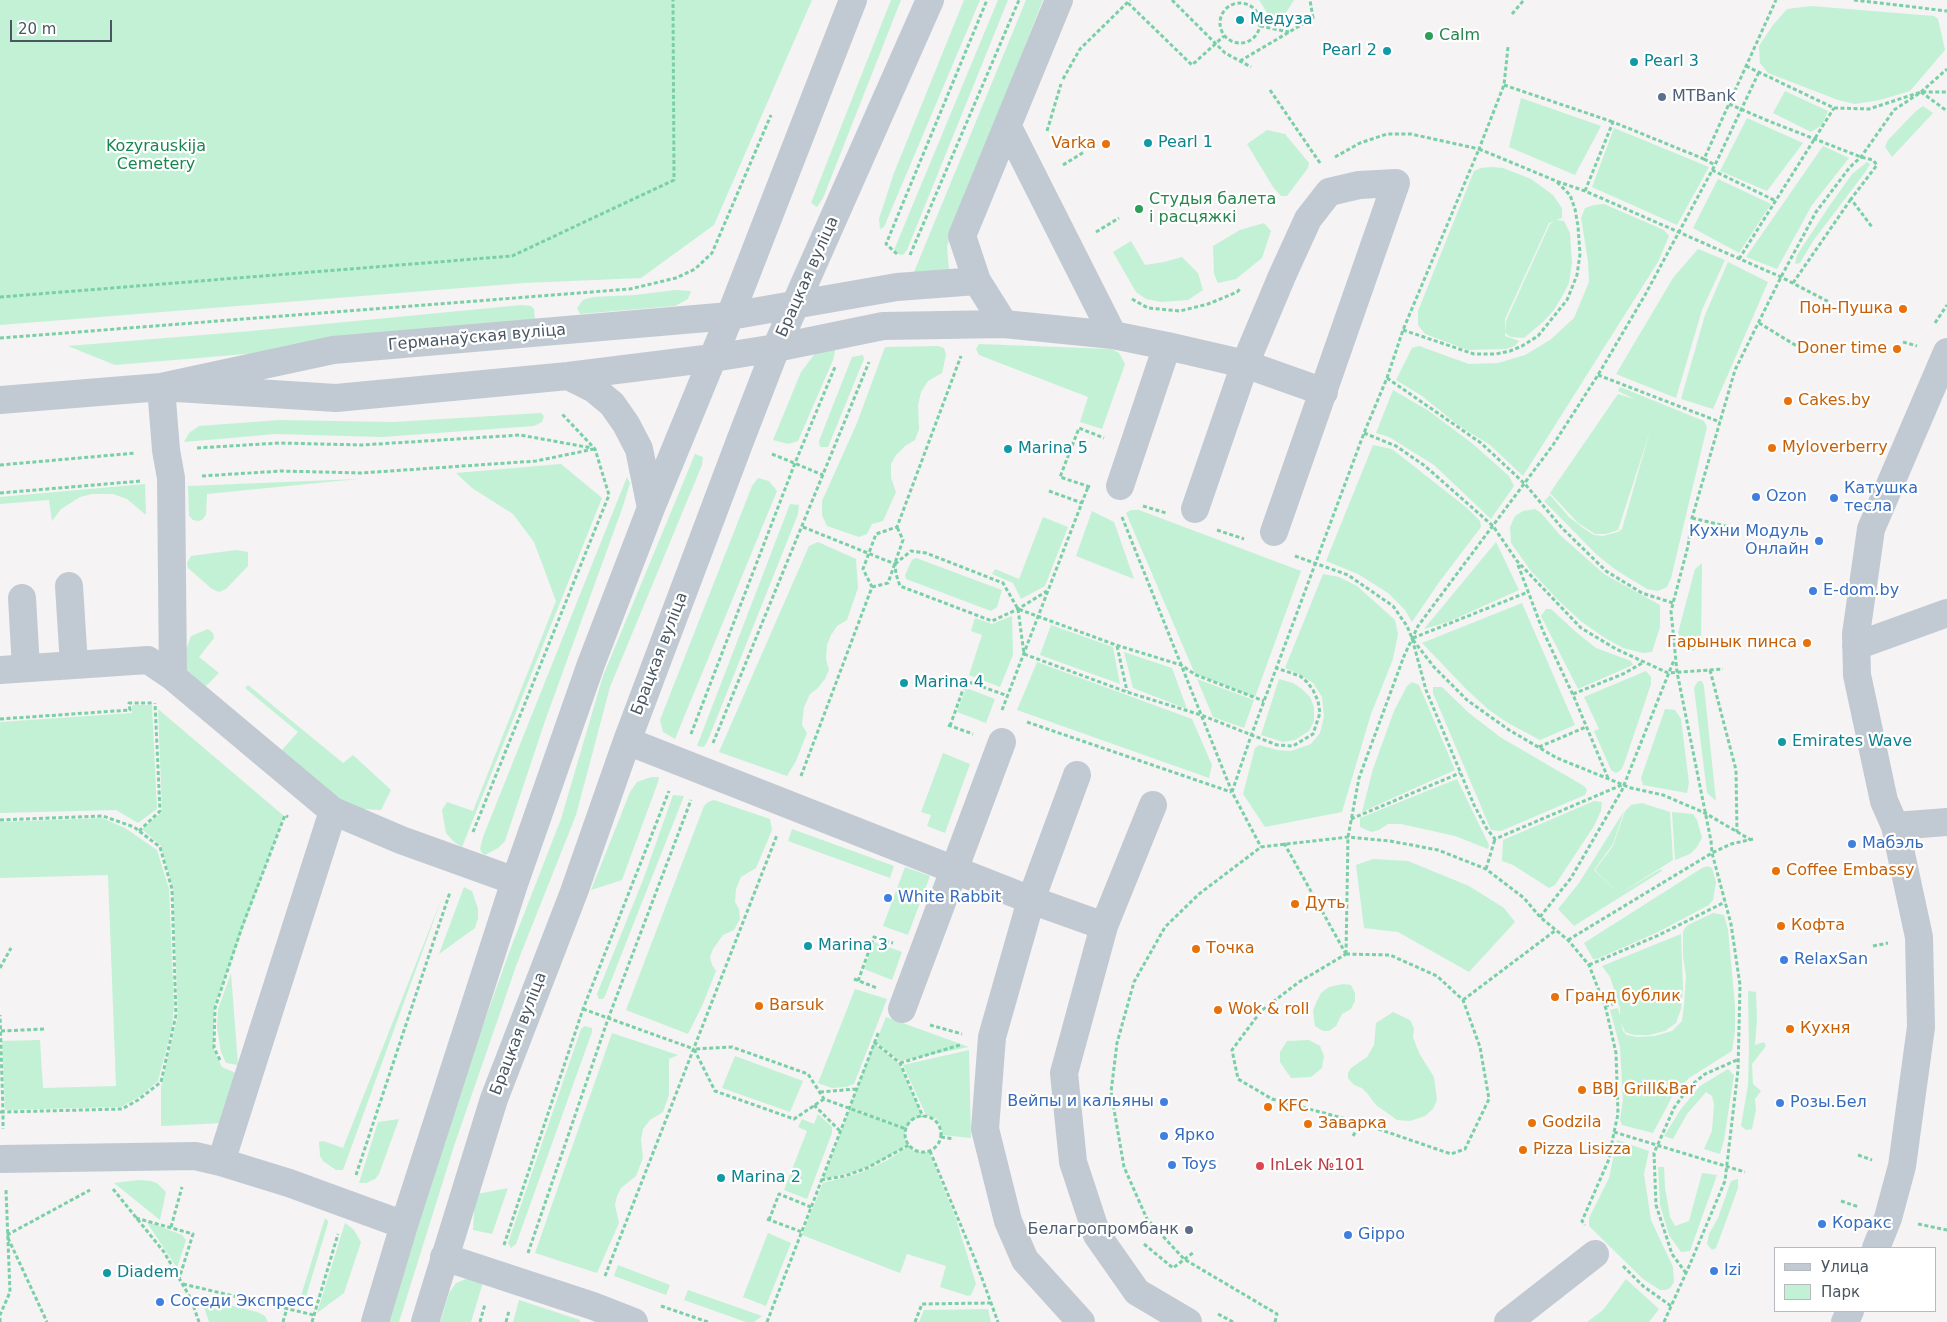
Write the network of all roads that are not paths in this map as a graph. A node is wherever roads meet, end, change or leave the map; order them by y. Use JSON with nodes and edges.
{"nodes":[{"id":1,"x":853,"y":0,"type":"edge"},
{"id":2,"x":930,"y":0,"type":"edge"},
{"id":3,"x":1059,"y":0,"type":"edge"},
{"id":4,"x":1008,"y":128,"type":"junction"},
{"id":5,"x":978,"y":281,"type":"junction"},
{"id":6,"x":795,"y":306,"type":"junction"},
{"id":7,"x":730,"y":316,"type":"junction"},
{"id":8,"x":1004,"y":324,"type":"junction"},
{"id":9,"x":1113,"y":335,"type":"junction"},
{"id":10,"x":1168,"y":346,"type":"junction"},
{"id":11,"x":776,"y":348,"type":"junction"},
{"id":12,"x":1947,"y":352,"type":"edge"},
{"id":13,"x":713,"y":358,"type":"junction"},
{"id":14,"x":1245,"y":364,"type":"junction"},
{"id":15,"x":568,"y":376,"type":"junction"},
{"id":16,"x":161,"y":387,"type":"junction"},
{"id":17,"x":1324,"y":392,"type":"junction"},
{"id":18,"x":0,"y":400,"type":"edge"},
{"id":19,"x":1120,"y":486,"type":"dead end"},
{"id":20,"x":651,"y":508,"type":"junction"},
{"id":21,"x":1195,"y":509,"type":"dead end"},
{"id":22,"x":1274,"y":532,"type":"dead end"},
{"id":23,"x":69,"y":586,"type":"dead end"},
{"id":24,"x":22,"y":598,"type":"dead end"},
{"id":25,"x":1947,"y":613,"type":"edge"},
{"id":26,"x":1856,"y":646,"type":"junction"},
{"id":27,"x":74,"y":665,"type":"junction"},
{"id":28,"x":13,"y":669,"type":"edge"},
{"id":29,"x":173,"y":677,"type":"junction"},
{"id":30,"x":628,"y":741,"type":"junction"},
{"id":31,"x":1002,"y":742,"type":"dead end"},
{"id":32,"x":1077,"y":775,"type":"dead end"},
{"id":33,"x":1153,"y":805,"type":"dead end"},
{"id":34,"x":333,"y":811,"type":"junction"},
{"id":35,"x":1947,"y":822,"type":"edge"},
{"id":36,"x":1895,"y":826,"type":"junction"},
{"id":37,"x":954,"y":869,"type":"junction"},
{"id":38,"x":515,"y":881,"type":"junction"},
{"id":39,"x":1031,"y":900,"type":"junction"},
{"id":40,"x":1104,"y":926,"type":"junction"},
{"id":41,"x":913,"y":1016,"type":"road end"},
{"id":42,"x":0,"y":1159,"type":"edge"},
{"id":43,"x":221,"y":1162,"type":"junction"},
{"id":44,"x":404,"y":1225,"type":"junction"},
{"id":45,"x":1591,"y":1241,"type":"road end"},
{"id":46,"x":1876,"y":1247,"type":"edge"},
{"id":47,"x":444,"y":1258,"type":"junction"},
{"id":48,"x":374,"y":1322,"type":"edge"},
{"id":49,"x":425,"y":1322,"type":"edge"},
{"id":50,"x":634,"y":1322,"type":"edge"},
{"id":51,"x":1082,"y":1322,"type":"edge"},
{"id":52,"x":1188,"y":1322,"type":"edge"},
{"id":53,"x":1508,"y":1322,"type":"edge"}],
"edges":[{"from":1,"to":7,"type":"street"},
{"from":2,"to":6,"type":"street","name":"Брацкая вуліца"},
{"from":3,"to":4,"type":"street"},
{"from":4,"to":5,"type":"street"},
{"from":4,"to":9,"type":"street"},
{"from":5,"to":6,"type":"street","name":"Германаўская вуліца"},
{"from":5,"to":8,"type":"street"},
{"from":6,"to":7,"type":"street","name":"Германаўская вуліца"},
{"from":6,"to":11,"type":"street","name":"Брацкая вуліца"},
{"from":7,"to":13,"type":"street"},
{"from":7,"to":16,"type":"street","name":"Германаўская вуліца"},
{"from":8,"to":9,"type":"street","name":"Германаўская вуліца"},
{"from":8,"to":11,"type":"street","name":"Германаўская вуліца"},
{"from":9,"to":10,"type":"street","name":"Германаўская вуліца"},
{"from":10,"to":14,"type":"street","name":"Германаўская вуліца"},
{"from":10,"to":19,"type":"street"},
{"from":11,"to":13,"type":"street","name":"Германаўская вуліца"},
{"from":11,"to":30,"type":"street","name":"Брацкая вуліца"},
{"from":12,"to":26,"type":"street"},
{"from":13,"to":15,"type":"street","name":"Германаўская вуліца"},
{"from":13,"to":20,"type":"street"},
{"from":14,"to":17,"type":"street","name":"Германаўская вуліца"},
{"from":14,"to":17,"type":"street"},
{"from":14,"to":21,"type":"street"},
{"from":15,"to":16,"type":"street","name":"Германаўская вуліца"},
{"from":15,"to":20,"type":"street"},
{"from":16,"to":18,"type":"street","name":"Германаўская вуліца"},
{"from":16,"to":29,"type":"street"},
{"from":17,"to":22,"type":"street"},
{"from":20,"to":38,"type":"street"},
{"from":23,"to":27,"type":"street"},
{"from":24,"to":28,"type":"street"},
{"from":25,"to":26,"type":"street"},
{"from":26,"to":36,"type":"street"},
{"from":27,"to":28,"type":"street"},
{"from":27,"to":29,"type":"street"},
{"from":29,"to":34,"type":"street"},
{"from":30,"to":37,"type":"street"},
{"from":30,"to":47,"type":"street","name":"Брацкая вуліца"},
{"from":31,"to":37,"type":"street"},
{"from":32,"to":39,"type":"street"},
{"from":33,"to":40,"type":"street"},
{"from":34,"to":38,"type":"street"},
{"from":34,"to":43,"type":"street"},
{"from":35,"to":36,"type":"street"},
{"from":36,"to":46,"type":"street"},
{"from":37,"to":39,"type":"street"},
{"from":37,"to":41,"type":"street"},
{"from":38,"to":44,"type":"street"},
{"from":39,"to":40,"type":"street"},
{"from":39,"to":51,"type":"street"},
{"from":40,"to":52,"type":"street"},
{"from":42,"to":43,"type":"street"},
{"from":43,"to":44,"type":"street"},
{"from":44,"to":48,"type":"street"},
{"from":45,"to":53,"type":"street"},
{"from":47,"to":49,"type":"street","name":"Брацкая вуліца"},
{"from":47,"to":50,"type":"street"}]}
